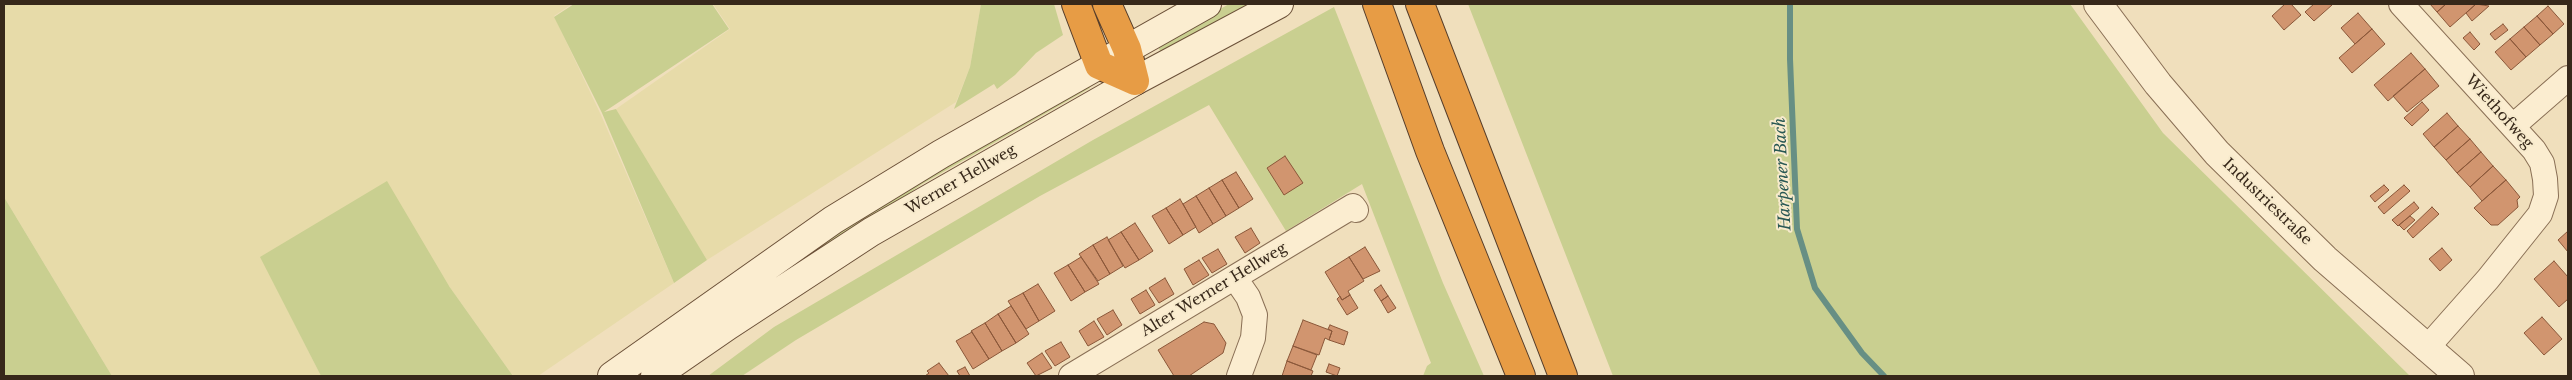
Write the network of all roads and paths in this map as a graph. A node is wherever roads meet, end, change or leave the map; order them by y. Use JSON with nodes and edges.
{"nodes":[{"id":1,"x":1076,"y":4,"type":"edge"},
{"id":2,"x":1106,"y":4,"type":"edge"},
{"id":3,"x":1207,"y":4,"type":"edge"},
{"id":4,"x":1280,"y":4,"type":"edge"},
{"id":5,"x":1377,"y":4,"type":"edge"},
{"id":6,"x":1420,"y":4,"type":"edge"},
{"id":7,"x":2098,"y":4,"type":"edge"},
{"id":8,"x":2401,"y":4,"type":"edge"},
{"id":9,"x":1127,"y":49,"type":"junction"},
{"id":10,"x":1099,"y":65,"type":"junction"},
{"id":11,"x":2568,"y":78,"type":"edge"},
{"id":12,"x":1135,"y":81,"type":"junction"},
{"id":13,"x":2513,"y":126,"type":"junction"},
{"id":14,"x":1356,"y":210,"type":"dead end"},
{"id":15,"x":1236,"y":278,"type":"junction"},
{"id":16,"x":2426,"y":349,"type":"junction"},
{"id":17,"x":612,"y":376,"type":"edge"},
{"id":18,"x":655,"y":376,"type":"edge"},
{"id":19,"x":1071,"y":376,"type":"edge"},
{"id":20,"x":1239,"y":376,"type":"edge"},
{"id":21,"x":1521,"y":376,"type":"edge"},
{"id":22,"x":1563,"y":376,"type":"edge"},
{"id":23,"x":2460,"y":376,"type":"edge"}],
"edges":[{"from":1,"to":10,"type":"highway"},
{"from":2,"to":9,"type":"highway"},
{"from":3,"to":9,"type":"main road","name":"Werner Hellweg"},
{"from":4,"to":12,"type":"main road","name":"Werner Hellweg"},
{"from":5,"to":21,"type":"highway"},
{"from":6,"to":22,"type":"highway"},
{"from":7,"to":16,"type":"main road","name":"Industriestraße"},
{"from":8,"to":13,"type":"street","name":"Wiethofweg"},
{"from":9,"to":10,"type":"main road","name":"Werner Hellweg"},
{"from":9,"to":12,"type":"highway"},
{"from":10,"to":12,"type":"highway"},
{"from":10,"to":17,"type":"main road","name":"Werner Hellweg"},
{"from":11,"to":13,"type":"street"},
{"from":12,"to":18,"type":"main road","name":"Werner Hellweg"},
{"from":13,"to":16,"type":"street","name":"Wiethofweg"},
{"from":14,"to":15,"type":"street","name":"Alter Werner Hellweg"},
{"from":15,"to":19,"type":"street","name":"Alter Werner Hellweg"},
{"from":15,"to":20,"type":"street"},
{"from":16,"to":23,"type":"main road","name":"Industriestraße"}]}
